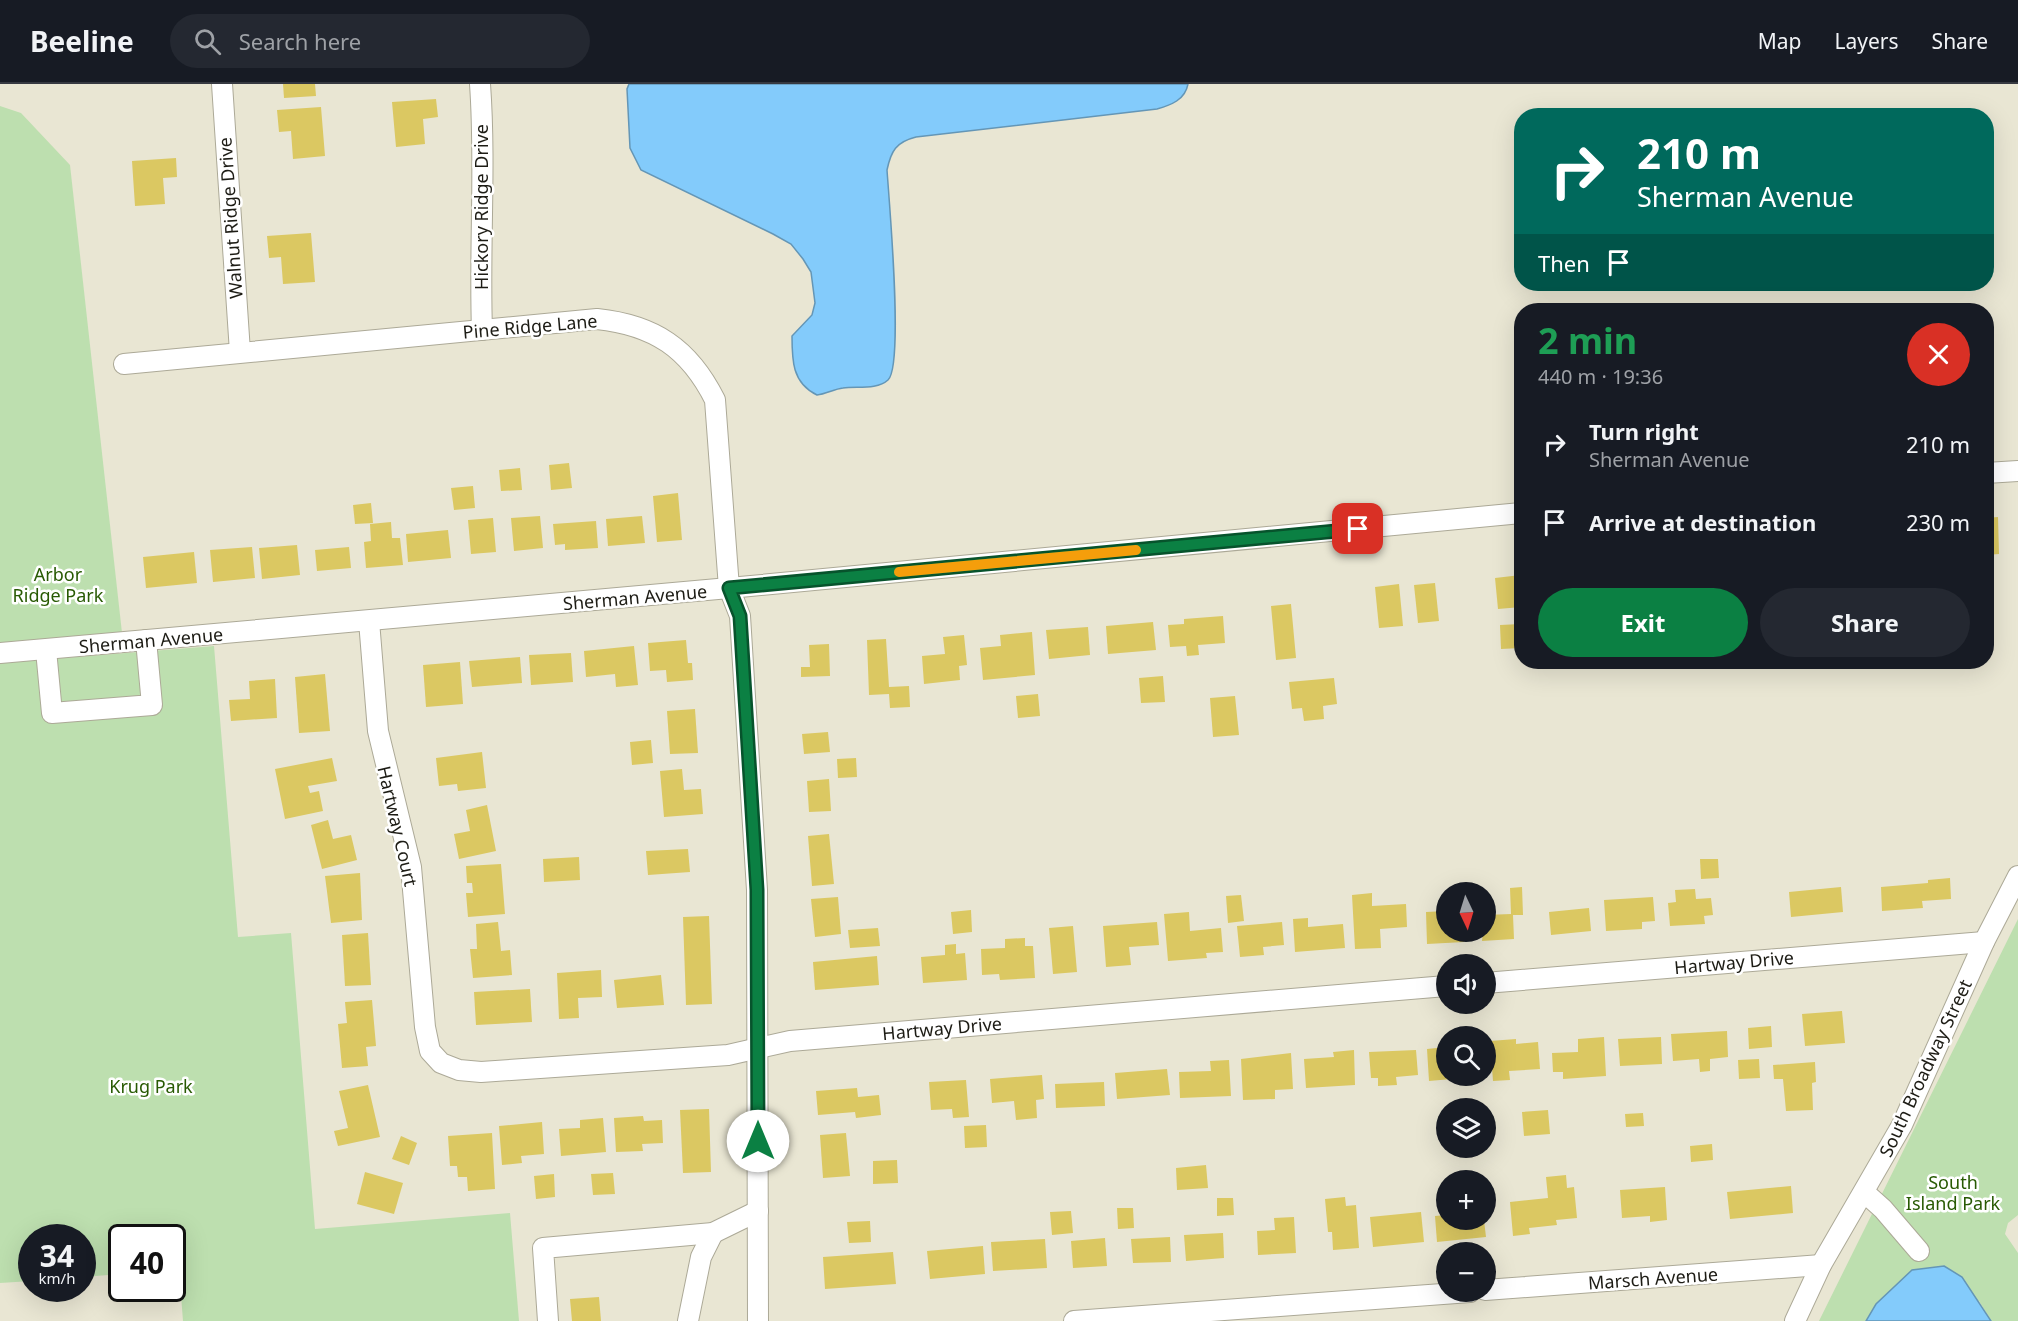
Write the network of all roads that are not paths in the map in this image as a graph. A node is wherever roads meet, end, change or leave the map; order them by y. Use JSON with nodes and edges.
{"nodes":[{"id":1,"x":222,"y":84,"type":"edge"},
{"id":2,"x":480,"y":84,"type":"edge"},
{"id":3,"x":482,"y":330,"type":"junction"},
{"id":4,"x":240,"y":352,"type":"junction"},
{"id":5,"x":124,"y":364,"type":"dead end"},
{"id":6,"x":2018,"y":471,"type":"edge"},
{"id":7,"x":1994,"y":472,"type":"edge"},
{"id":8,"x":1514,"y":514,"type":"edge"},
{"id":9,"x":729,"y":588,"type":"junction"},
{"id":10,"x":369,"y":621,"type":"junction"},
{"id":11,"x":147,"y":640,"type":"junction"},
{"id":12,"x":46,"y":650,"type":"junction"},
{"id":13,"x":0,"y":653,"type":"edge"},
{"id":14,"x":2018,"y":876,"type":"edge"},
{"id":15,"x":1984,"y":942,"type":"junction"},
{"id":16,"x":1496,"y":982,"type":"edge"},
{"id":17,"x":1436,"y":987,"type":"edge"},
{"id":18,"x":759,"y":1048,"type":"junction"},
{"id":19,"x":441,"y":1063,"type":"joint"},
{"id":20,"x":1864,"y":1192,"type":"junction"},
{"id":21,"x":758,"y":1211,"type":"junction"},
{"id":22,"x":712,"y":1233,"type":"junction"},
{"id":23,"x":1919,"y":1251,"type":"dead end"},
{"id":24,"x":1821,"y":1265,"type":"junction"},
{"id":25,"x":1496,"y":1289,"type":"edge"},
{"id":26,"x":1436,"y":1294,"type":"edge"},
{"id":27,"x":548,"y":1321,"type":"edge"},
{"id":28,"x":688,"y":1321,"type":"edge"},
{"id":29,"x":758,"y":1321,"type":"edge"},
{"id":30,"x":1074,"y":1321,"type":"edge"},
{"id":31,"x":1794,"y":1321,"type":"edge"}],
"edges":[{"from":1,"to":4,"type":"street","name":"Walnut Ridge Drive"},
{"from":2,"to":3,"type":"street","name":"Hickory Ridge Drive"},
{"from":3,"to":4,"type":"street","name":"Pine Ridge Lane"},
{"from":3,"to":9,"type":"street","name":"Pine Ridge Lane"},
{"from":4,"to":5,"type":"street","name":"Pine Ridge Lane"},
{"from":6,"to":7,"type":"street"},
{"from":8,"to":9,"type":"street","name":"Sherman Avenue"},
{"from":9,"to":10,"type":"street","name":"Sherman Avenue"},
{"from":9,"to":18,"type":"street","name":"Pine Ridge Lane"},
{"from":10,"to":11,"type":"street","name":"Sherman Avenue"},
{"from":10,"to":19,"type":"street","name":"Hartway Court"},
{"from":11,"to":12,"type":"street","name":"Sherman Avenue"},
{"from":11,"to":12,"type":"street"},
{"from":12,"to":13,"type":"street","name":"Sherman Avenue"},
{"from":14,"to":15,"type":"street","name":"South Broadway Street"},
{"from":15,"to":16,"type":"street","name":"Hartway Drive"},
{"from":15,"to":20,"type":"street","name":"South Broadway Street"},
{"from":17,"to":18,"type":"street","name":"Hartway Drive"},
{"from":18,"to":19,"type":"street","name":"Hartway Drive"},
{"from":18,"to":21,"type":"street","name":"Pine Ridge Lane"},
{"from":20,"to":23,"type":"street"},
{"from":20,"to":24,"type":"street","name":"South Broadway Street"},
{"from":21,"to":22,"type":"street"},
{"from":21,"to":29,"type":"street","name":"Pine Ridge Lane"},
{"from":22,"to":27,"type":"street"},
{"from":22,"to":28,"type":"street"},
{"from":24,"to":25,"type":"street","name":"Marsch Avenue"},
{"from":24,"to":31,"type":"street","name":"South Broadway Street"},
{"from":26,"to":30,"type":"street"}]}
